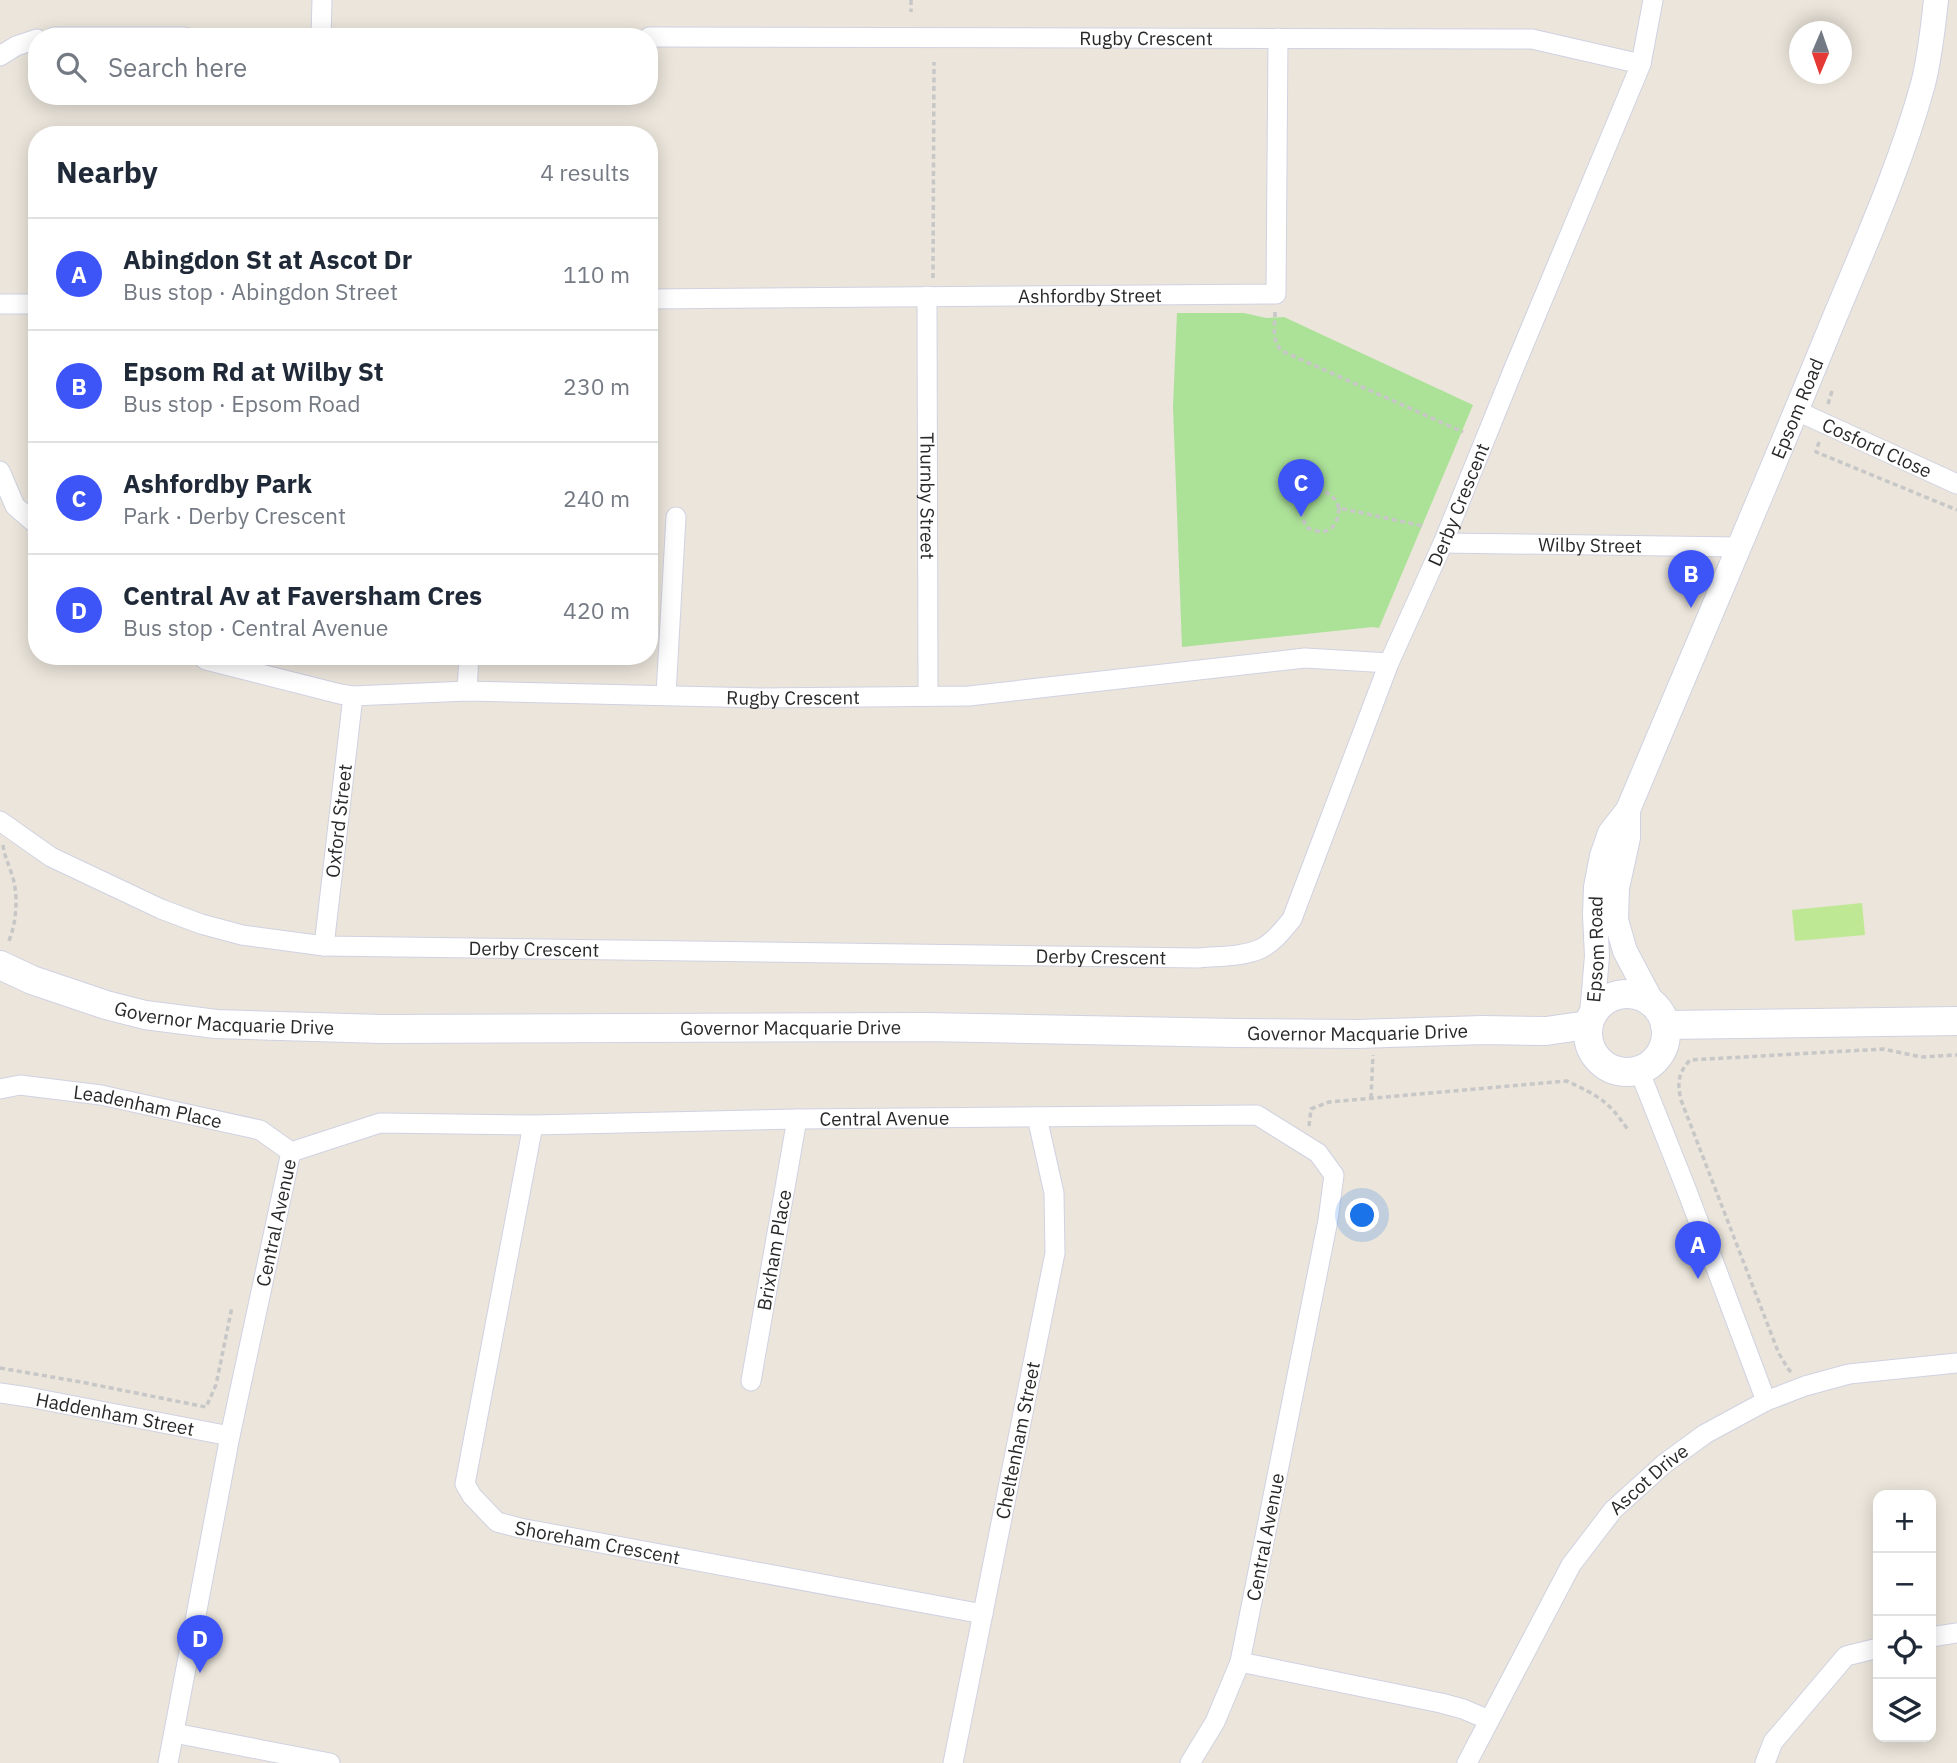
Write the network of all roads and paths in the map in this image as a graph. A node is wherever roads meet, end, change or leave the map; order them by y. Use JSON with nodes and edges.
{"nodes":[{"id":1,"x":322,"y":0,"type":"edge"},
{"id":2,"x":911,"y":0,"type":"edge"},
{"id":3,"x":1653,"y":0,"type":"edge"},
{"id":4,"x":1936,"y":0,"type":"edge"},
{"id":5,"x":911,"y":12,"type":"dead end"},
{"id":6,"x":321,"y":28,"type":"edge"},
{"id":7,"x":658,"y":37,"type":"edge"},
{"id":8,"x":1278,"y":38,"type":"junction"},
{"id":9,"x":28,"y":42,"type":"edge"},
{"id":10,"x":0,"y":56,"type":"edge"},
{"id":11,"x":934,"y":62,"type":"dead end"},
{"id":12,"x":1641,"y":64,"type":"junction"},
{"id":13,"x":1276,"y":294,"type":"junction"},
{"id":14,"x":926,"y":296,"type":"junction"},
{"id":15,"x":658,"y":299,"type":"edge"},
{"id":16,"x":0,"y":304,"type":"edge"},
{"id":17,"x":28,"y":304,"type":"edge"},
{"id":18,"x":1797,"y":411,"type":"junction"},
{"id":19,"x":1463,"y":432,"type":"dead end"},
{"id":20,"x":1816,"y":452,"type":"dead end"},
{"id":21,"x":0,"y":471,"type":"edge"},
{"id":22,"x":1957,"y":484,"type":"edge"},
{"id":23,"x":1339,"y":508,"type":"junction"},
{"id":24,"x":1957,"y":510,"type":"edge"},
{"id":25,"x":28,"y":517,"type":"edge"},
{"id":26,"x":676,"y":517,"type":"dead end"},
{"id":27,"x":1423,"y":526,"type":"dead end"},
{"id":28,"x":1443,"y":544,"type":"junction"},
{"id":29,"x":1738,"y":547,"type":"junction"},
{"id":30,"x":1389,"y":663,"type":"junction"},
{"id":31,"x":224,"y":665,"type":"edge"},
{"id":32,"x":468,"y":665,"type":"edge"},
{"id":33,"x":467,"y":691,"type":"junction"},
{"id":34,"x":666,"y":694,"type":"junction"},
{"id":35,"x":353,"y":696,"type":"junction"},
{"id":36,"x":928,"y":696,"type":"junction"},
{"id":37,"x":1628,"y":810,"type":"junction"},
{"id":38,"x":0,"y":821,"type":"edge"},
{"id":39,"x":3,"y":845,"type":"dead end"},
{"id":40,"x":324,"y":946,"type":"junction"},
{"id":41,"x":3,"y":956,"type":"edge"},
{"id":42,"x":1659,"y":1015,"type":"junction"},
{"id":43,"x":1590,"y":1019,"type":"junction"},
{"id":44,"x":1957,"y":1021,"type":"edge"},
{"id":45,"x":1373,"y":1055,"type":"dead end"},
{"id":46,"x":1957,"y":1055,"type":"edge"},
{"id":47,"x":1639,"y":1070,"type":"junction"},
{"id":48,"x":0,"y":1089,"type":"edge"},
{"id":49,"x":1371,"y":1098,"type":"junction"},
{"id":50,"x":1037,"y":1117,"type":"junction"},
{"id":51,"x":797,"y":1119,"type":"junction"},
{"id":52,"x":533,"y":1125,"type":"junction"},
{"id":53,"x":1628,"y":1130,"type":"dead end"},
{"id":54,"x":1308,"y":1131,"type":"dead end"},
{"id":55,"x":291,"y":1152,"type":"junction"},
{"id":56,"x":232,"y":1307,"type":"dead end"},
{"id":57,"x":1957,"y":1363,"type":"edge"},
{"id":58,"x":1784,"y":1366,"type":"dead end"},
{"id":59,"x":0,"y":1368,"type":"edge"},
{"id":60,"x":751,"y":1381,"type":"dead end"},
{"id":61,"x":0,"y":1393,"type":"edge"},
{"id":62,"x":1766,"y":1401,"type":"junction"},
{"id":63,"x":230,"y":1436,"type":"junction"},
{"id":64,"x":983,"y":1614,"type":"junction"},
{"id":65,"x":1957,"y":1633,"type":"edge"},
{"id":66,"x":1936,"y":1636,"type":"edge"},
{"id":67,"x":1873,"y":1649,"type":"edge"},
{"id":68,"x":1240,"y":1662,"type":"junction"},
{"id":69,"x":1489,"y":1720,"type":"junction"},
{"id":70,"x":174,"y":1733,"type":"junction"},
{"id":71,"x":168,"y":1763,"type":"edge"},
{"id":72,"x":330,"y":1763,"type":"edge"},
{"id":73,"x":953,"y":1763,"type":"edge"},
{"id":74,"x":1190,"y":1763,"type":"edge"},
{"id":75,"x":1467,"y":1763,"type":"edge"},
{"id":76,"x":1765,"y":1763,"type":"edge"}],
"edges":[{"from":1,"to":6,"type":"street"},
{"from":2,"to":5,"type":"path"},
{"from":3,"to":12,"type":"street","name":"Derby Crescent"},
{"from":4,"to":18,"type":"street","name":"Epsom Road"},
{"from":7,"to":8,"type":"street","name":"Rugby Crescent"},
{"from":8,"to":12,"type":"street","name":"Rugby Crescent"},
{"from":8,"to":13,"type":"street"},
{"from":9,"to":10,"type":"street"},
{"from":11,"to":14,"type":"path"},
{"from":12,"to":28,"type":"street","name":"Derby Crescent"},
{"from":13,"to":14,"type":"street","name":"Ashfordby Street"},
{"from":13,"to":19,"type":"path"},
{"from":14,"to":15,"type":"street","name":"Ashfordby Street"},
{"from":14,"to":36,"type":"street","name":"Thurnby Street"},
{"from":16,"to":17,"type":"street"},
{"from":18,"to":22,"type":"street","name":"Cosford Close"},
{"from":18,"to":29,"type":"street","name":"Epsom Road"},
{"from":20,"to":24,"type":"path"},
{"from":21,"to":25,"type":"street"},
{"from":23,"to":23,"type":"path"},
{"from":23,"to":27,"type":"path"},
{"from":26,"to":34,"type":"street"},
{"from":28,"to":29,"type":"street","name":"Wilby Street"},
{"from":28,"to":30,"type":"street","name":"Derby Crescent"},
{"from":29,"to":37,"type":"street","name":"Epsom Road"},
{"from":30,"to":36,"type":"street","name":"Rugby Crescent"},
{"from":30,"to":40,"type":"street","name":"Derby Crescent"},
{"from":31,"to":35,"type":"street","name":"Rugby Crescent"},
{"from":32,"to":33,"type":"street"},
{"from":33,"to":34,"type":"street","name":"Rugby Crescent"},
{"from":33,"to":35,"type":"street","name":"Rugby Crescent"},
{"from":34,"to":36,"type":"street","name":"Rugby Crescent"},
{"from":35,"to":40,"type":"street","name":"Oxford Street"},
{"from":37,"to":42,"type":"street","name":"Epsom Road"},
{"from":37,"to":43,"type":"street","name":"Epsom Road"},
{"from":38,"to":40,"type":"street","name":"Derby Crescent"},
{"from":39,"to":41,"type":"path"},
{"from":41,"to":43,"type":"main road","name":"Governor Macquarie Drive"},
{"from":42,"to":43,"type":"main road"},
{"from":42,"to":44,"type":"main road"},
{"from":42,"to":47,"type":"main road"},
{"from":43,"to":47,"type":"main road"},
{"from":45,"to":49,"type":"path"},
{"from":46,"to":58,"type":"path"},
{"from":47,"to":62,"type":"street"},
{"from":48,"to":55,"type":"street","name":"Leadenham Place"},
{"from":49,"to":53,"type":"path"},
{"from":49,"to":54,"type":"path"},
{"from":50,"to":51,"type":"street","name":"Central Avenue"},
{"from":50,"to":64,"type":"street","name":"Cheltenham Street"},
{"from":50,"to":68,"type":"street","name":"Central Avenue"},
{"from":51,"to":52,"type":"street","name":"Central Avenue"},
{"from":51,"to":60,"type":"street","name":"Brixham Place"},
{"from":52,"to":55,"type":"street","name":"Central Avenue"},
{"from":52,"to":64,"type":"street","name":"Shoreham Crescent"},
{"from":55,"to":63,"type":"street","name":"Central Avenue"},
{"from":56,"to":59,"type":"path"},
{"from":57,"to":62,"type":"street","name":"Ascot Drive"},
{"from":61,"to":63,"type":"street","name":"Haddenham Street"},
{"from":62,"to":69,"type":"street","name":"Ascot Drive"},
{"from":63,"to":70,"type":"street","name":"Central Avenue"},
{"from":64,"to":73,"type":"street","name":"Cheltenham Street"},
{"from":65,"to":66,"type":"street"},
{"from":67,"to":76,"type":"street"},
{"from":68,"to":69,"type":"street"},
{"from":68,"to":74,"type":"street","name":"Central Avenue"},
{"from":69,"to":75,"type":"street","name":"Ascot Drive"},
{"from":70,"to":71,"type":"street","name":"Central Avenue"},
{"from":70,"to":72,"type":"street"}]}
